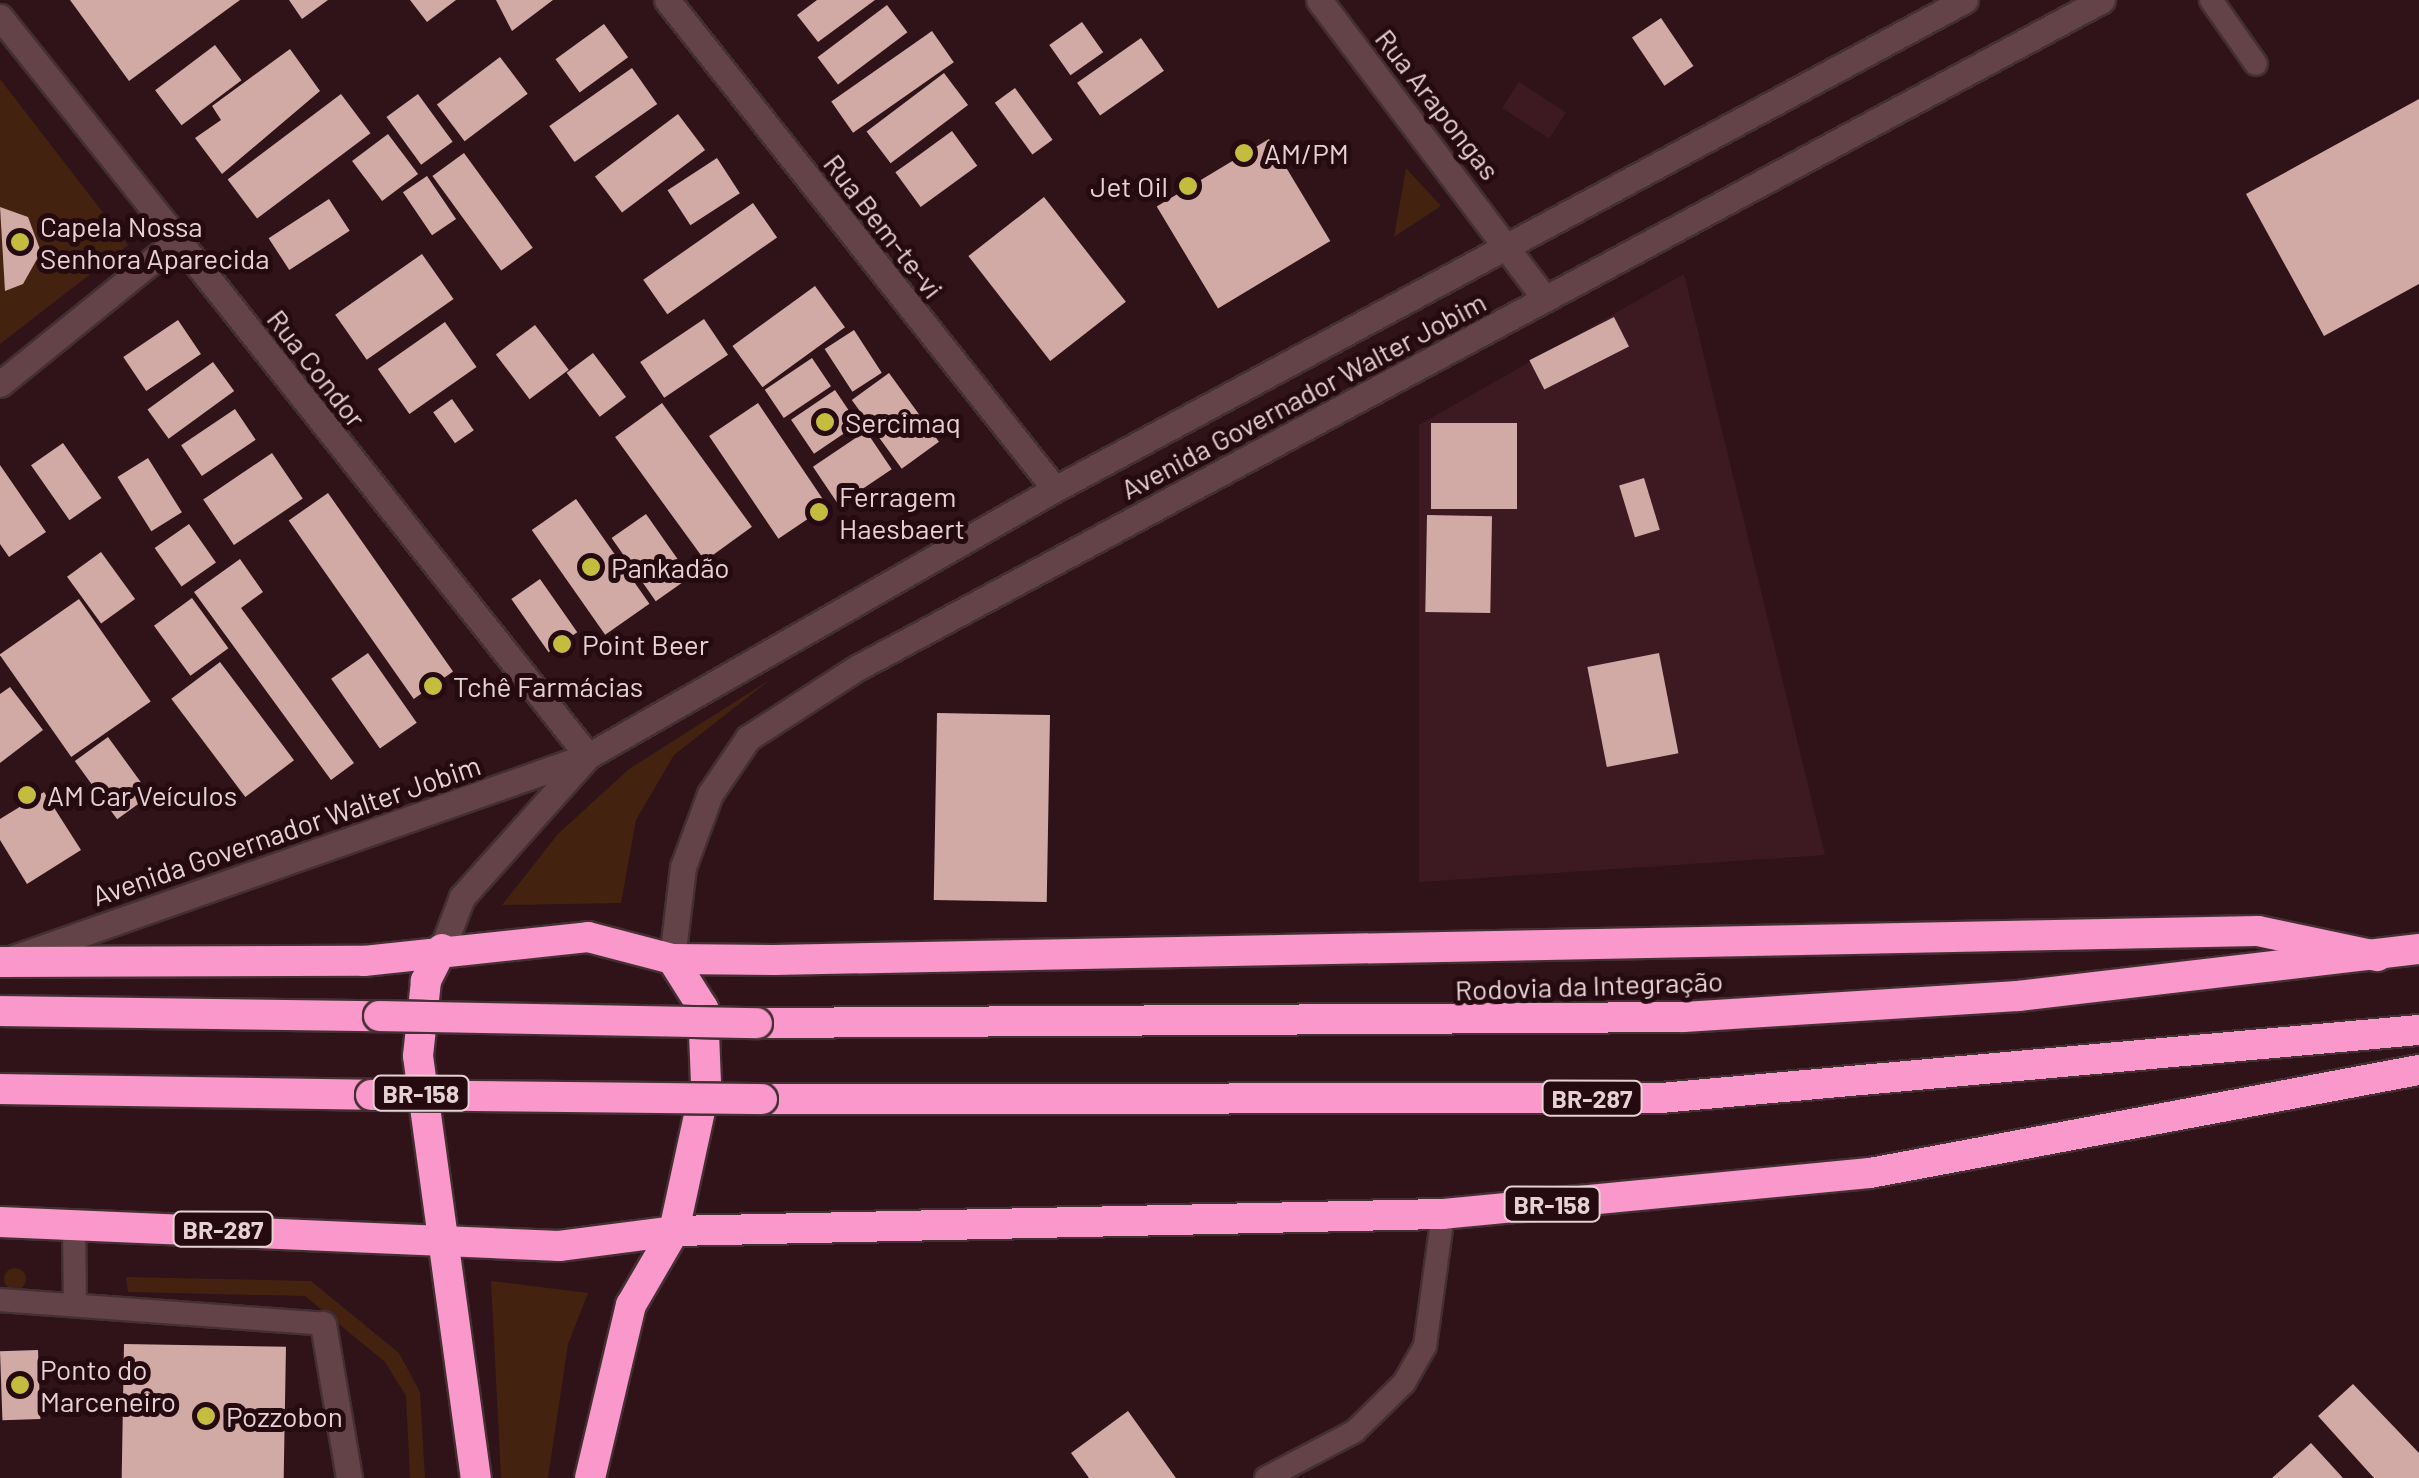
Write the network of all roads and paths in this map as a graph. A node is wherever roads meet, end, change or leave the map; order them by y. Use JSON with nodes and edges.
{"nodes":[{"id":1,"x":666,"y":0,"type":"edge"},
{"id":2,"x":1319,"y":0,"type":"edge"},
{"id":3,"x":1965,"y":0,"type":"edge"},
{"id":4,"x":2102,"y":0,"type":"edge"},
{"id":5,"x":2210,"y":0,"type":"edge"},
{"id":6,"x":0,"y":17,"type":"edge"},
{"id":7,"x":2256,"y":64,"type":"dead end"},
{"id":8,"x":178,"y":240,"type":"junction"},
{"id":9,"x":1508,"y":245,"type":"junction"},
{"id":10,"x":1545,"y":299,"type":"junction"},
{"id":11,"x":0,"y":384,"type":"edge"},
{"id":12,"x":1055,"y":489,"type":"junction"},
{"id":13,"x":588,"y":756,"type":"junction"},
{"id":14,"x":2419,"y":935,"type":"edge"},
{"id":15,"x":2419,"y":949,"type":"edge"},
{"id":16,"x":442,"y":950,"type":"junction"},
{"id":17,"x":2377,"y":956,"type":"junction"},
{"id":18,"x":672,"y":959,"type":"junction"},
{"id":19,"x":2,"y":961,"type":"edge"},
{"id":20,"x":0,"y":1011,"type":"edge"},
{"id":21,"x":2419,"y":1030,"type":"edge"},
{"id":22,"x":2419,"y":1070,"type":"edge"},
{"id":23,"x":0,"y":1089,"type":"edge"},
{"id":24,"x":1443,"y":1214,"type":"junction"},
{"id":25,"x":0,"y":1222,"type":"edge"},
{"id":26,"x":74,"y":1224,"type":"junction"},
{"id":27,"x":674,"y":1232,"type":"junction"},
{"id":28,"x":447,"y":1239,"type":"junction"},
{"id":29,"x":0,"y":1300,"type":"edge"},
{"id":30,"x":76,"y":1305,"type":"junction"},
{"id":31,"x":323,"y":1324,"type":"joint"},
{"id":32,"x":350,"y":1478,"type":"edge"},
{"id":33,"x":476,"y":1478,"type":"edge"},
{"id":34,"x":590,"y":1478,"type":"edge"},
{"id":35,"x":1266,"y":1478,"type":"edge"}],
"edges":[{"from":1,"to":12,"type":"main road","name":"Rua Bem-te-vi"},
{"from":2,"to":9,"type":"main road","name":"Rua Arapongas"},
{"from":3,"to":9,"type":"main road","name":"Avenida Governador Walter Jobim"},
{"from":4,"to":10,"type":"main road","name":"Avenida Governador Walter Jobim"},
{"from":5,"to":7,"type":"lane"},
{"from":6,"to":8,"type":"main road","name":"Rua Condor"},
{"from":8,"to":11,"type":"main road"},
{"from":8,"to":13,"type":"main road","name":"Rua Condor"},
{"from":9,"to":10,"type":"main road","name":"Rua Arapongas"},
{"from":9,"to":12,"type":"main road","name":"Avenida Governador Walter Jobim"},
{"from":10,"to":18,"type":"main road","name":"Avenida Governador Walter Jobim"},
{"from":12,"to":13,"type":"main road","name":"Avenida Governador Walter Jobim"},
{"from":13,"to":16,"type":"main road","name":"Avenida Governador Walter Jobim"},
{"from":13,"to":19,"type":"main road","name":"Avenida Governador Walter Jobim"},
{"from":14,"to":17,"type":"lane"},
{"from":15,"to":17,"type":"highway","name":"Rodovia da Integração"},
{"from":16,"to":18,"type":"highway"},
{"from":16,"to":19,"type":"highway"},
{"from":16,"to":28,"type":"highway","number":"BR-158"},
{"from":17,"to":18,"type":"highway"},
{"from":17,"to":20,"type":"highway","name":"Rodovia da Integração","bridge":true},
{"from":18,"to":27,"type":"highway"},
{"from":21,"to":23,"type":"highway","number":"BR-287","bridge":true},
{"from":22,"to":24,"type":"highway","number":"BR-158"},
{"from":24,"to":27,"type":"highway","number":"BR-158"},
{"from":24,"to":35,"type":"lane"},
{"from":25,"to":26,"type":"highway","number":"BR-287"},
{"from":26,"to":28,"type":"highway","number":"BR-287"},
{"from":26,"to":30,"type":"lane"},
{"from":27,"to":28,"type":"highway","number":"BR-287"},
{"from":27,"to":34,"type":"highway"},
{"from":28,"to":33,"type":"highway","number":"BR-158"},
{"from":29,"to":30,"type":"lane"},
{"from":30,"to":31,"type":"lane"},
{"from":31,"to":32,"type":"main road"}]}
